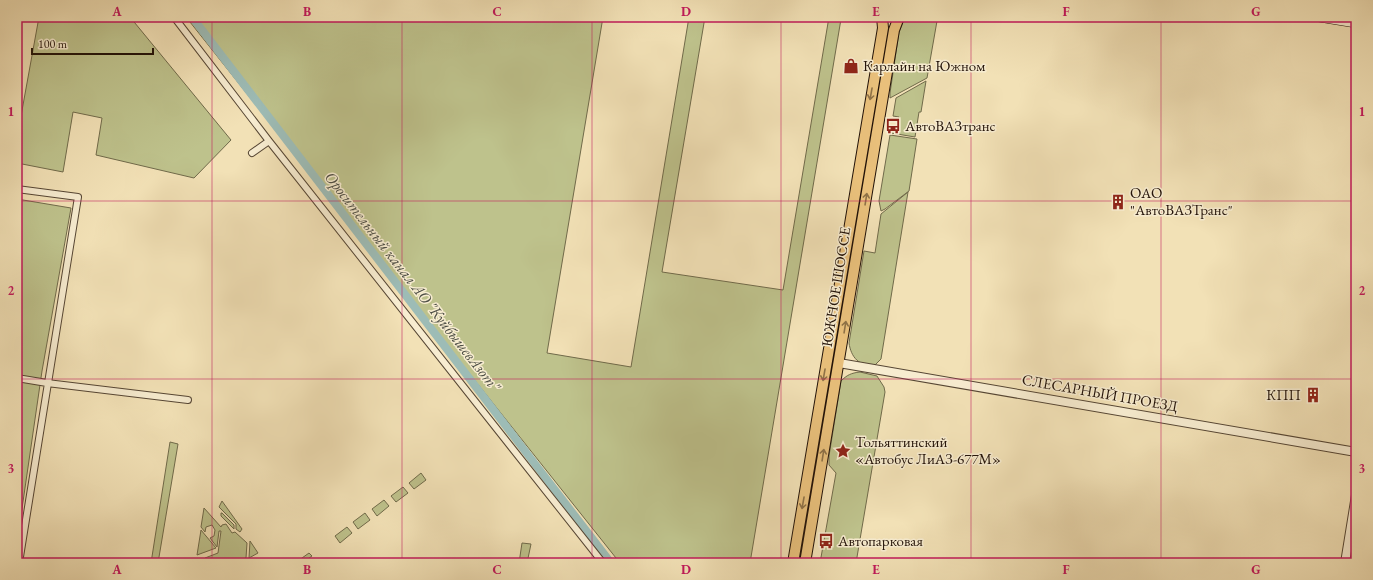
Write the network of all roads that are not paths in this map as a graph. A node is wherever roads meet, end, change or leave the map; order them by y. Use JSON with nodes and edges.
{"nodes":[{"id":1,"x":174,"y":17,"type":"edge"},
{"id":2,"x":882,"y":17,"type":"edge"},
{"id":3,"x":899,"y":17,"type":"edge"},
{"id":4,"x":1319,"y":17,"type":"edge"},
{"id":5,"x":1356,"y":23,"type":"edge"},
{"id":6,"x":269,"y":141,"type":"junction"},
{"id":7,"x":252,"y":153,"type":"dead end"},
{"id":8,"x":17,"y":189,"type":"edge"},
{"id":9,"x":839,"y":363,"type":"junction"},
{"id":10,"x":17,"y":378,"type":"edge"},
{"id":11,"x":47,"y":383,"type":"junction"},
{"id":12,"x":188,"y":400,"type":"dead end"},
{"id":13,"x":1356,"y":452,"type":"edge"},
{"id":14,"x":1356,"y":495,"type":"edge"},
{"id":15,"x":19,"y":563,"type":"edge"},
{"id":16,"x":603,"y":563,"type":"edge"},
{"id":17,"x":792,"y":563,"type":"edge"},
{"id":18,"x":806,"y":563,"type":"edge"},
{"id":19,"x":1345,"y":563,"type":"edge"}],
"edges":[{"from":1,"to":6,"type":"street"},
{"from":2,"to":17,"type":"main road","name":"ЮЖНОЕ ШОССЕ","one_way":true},
{"from":9,"to":3,"type":"main road","name":"ЮЖНОЕ ШОССЕ","one_way":true},
{"from":4,"to":5,"type":"main road"},
{"from":6,"to":7,"type":"street"},
{"from":6,"to":16,"type":"street"},
{"from":8,"to":11,"type":"street"},
{"from":9,"to":13,"type":"street","name":"СЛЕСАРНЫЙ ПРОЕЗД"},
{"from":18,"to":9,"type":"main road","name":"ЮЖНОЕ ШОССЕ","one_way":true},
{"from":10,"to":11,"type":"street"},
{"from":11,"to":12,"type":"street"},
{"from":11,"to":15,"type":"street"},
{"from":14,"to":19,"type":"street"}]}
